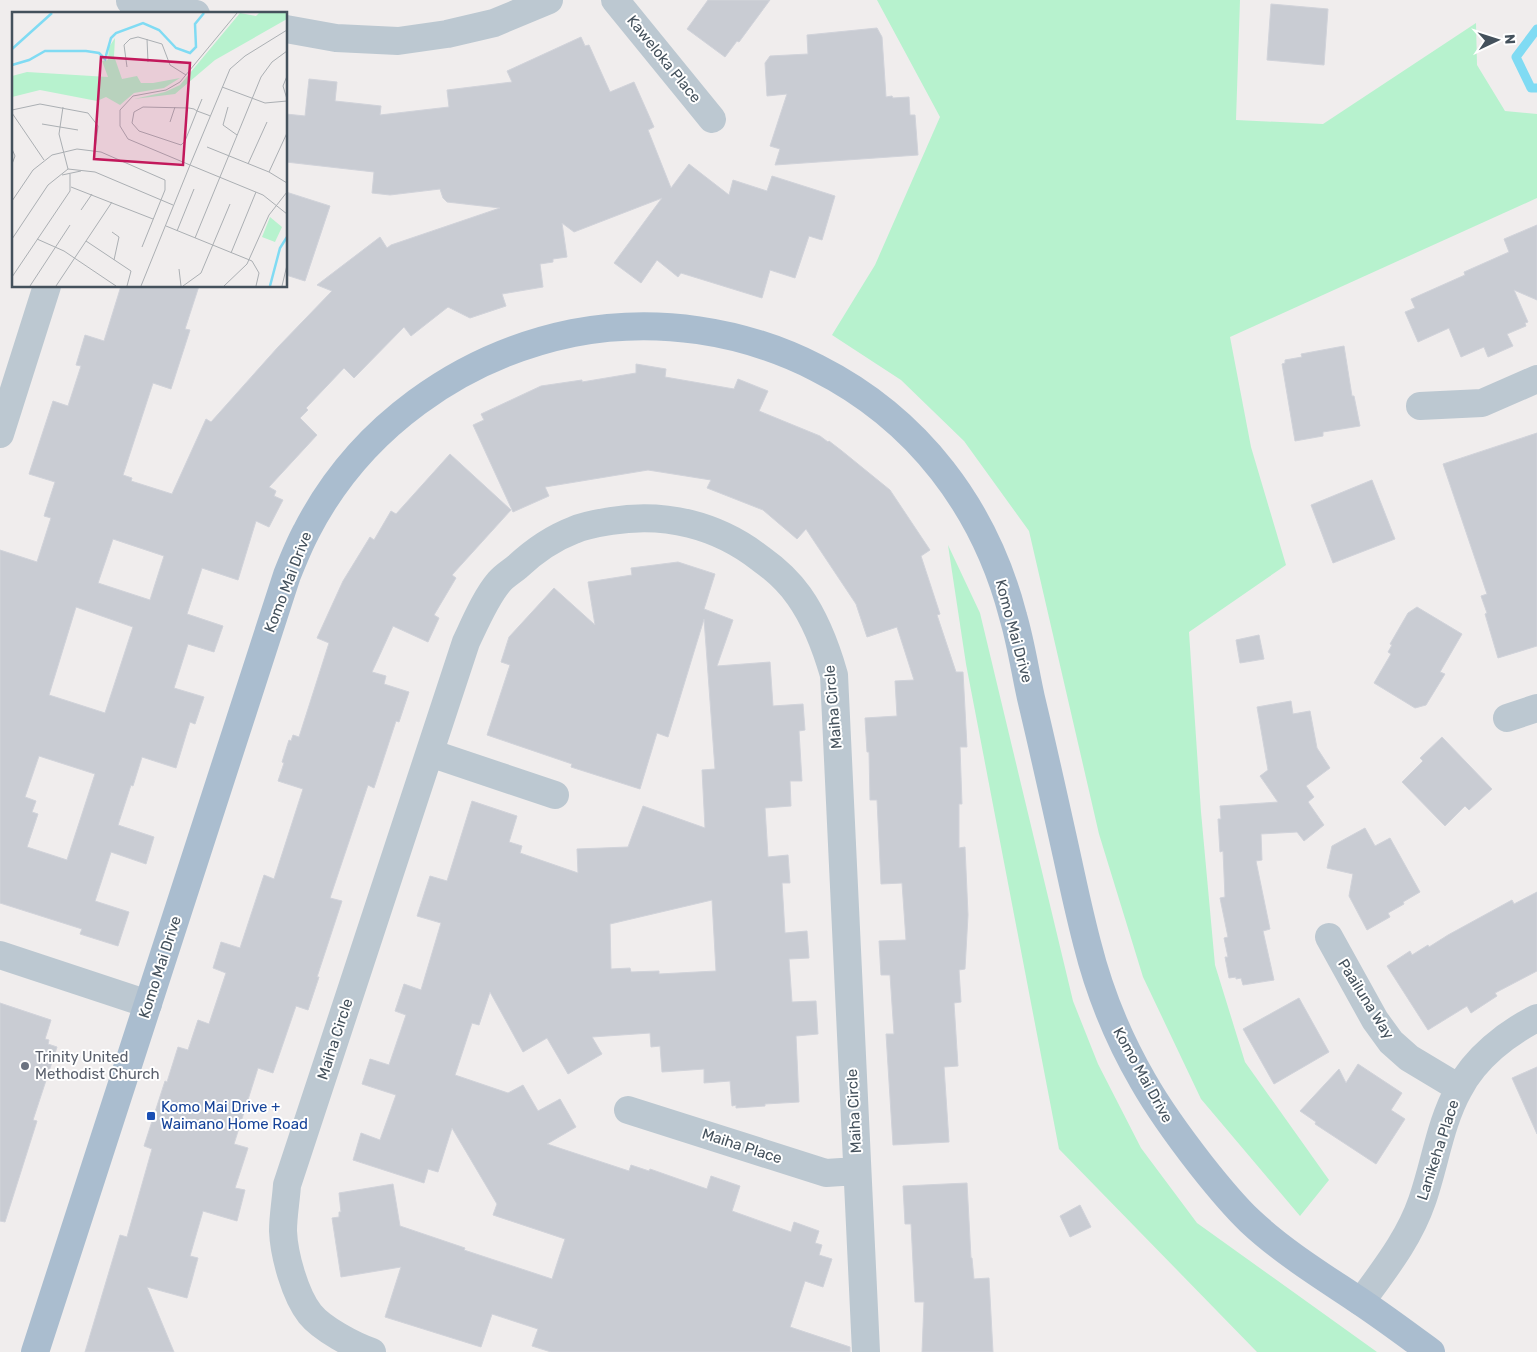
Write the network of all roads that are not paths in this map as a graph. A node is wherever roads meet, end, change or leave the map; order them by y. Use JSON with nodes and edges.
{"nodes":[{"id":1,"x":550,"y":0,"type":"edge"},
{"id":2,"x":615,"y":0,"type":"edge"},
{"id":3,"x":129,"y":5,"type":"edge"},
{"id":4,"x":181,"y":12,"type":"edge"},
{"id":5,"x":288,"y":29,"type":"edge"},
{"id":6,"x":712,"y":119,"type":"dead end"},
{"id":7,"x":46,"y":288,"type":"edge"},
{"id":8,"x":1537,"y":379,"type":"edge"},
{"id":9,"x":1420,"y":406,"type":"dead end"},
{"id":10,"x":0,"y":434,"type":"edge"},
{"id":11,"x":1537,"y":708,"type":"edge"},
{"id":12,"x":1507,"y":718,"type":"dead end"},
{"id":13,"x":430,"y":753,"type":"junction"},
{"id":14,"x":555,"y":795,"type":"dead end"},
{"id":15,"x":1329,"y":937,"type":"dead end"},
{"id":16,"x":0,"y":955,"type":"edge"},
{"id":17,"x":148,"y":1004,"type":"junction"},
{"id":18,"x":1537,"y":1018,"type":"edge"},
{"id":19,"x":1459,"y":1088,"type":"junction"},
{"id":20,"x":628,"y":1110,"type":"dead end"},
{"id":21,"x":857,"y":1171,"type":"junction"},
{"id":22,"x":1361,"y":1302,"type":"junction"},
{"id":23,"x":35,"y":1352,"type":"edge"},
{"id":24,"x":372,"y":1352,"type":"edge"},
{"id":25,"x":866,"y":1352,"type":"edge"},
{"id":26,"x":1431,"y":1352,"type":"edge"}],
"edges":[{"from":1,"to":5,"type":"street"},
{"from":2,"to":6,"type":"street","name":"Kaweloka Place"},
{"from":3,"to":4,"type":"street"},
{"from":7,"to":10,"type":"street"},
{"from":8,"to":9,"type":"street"},
{"from":11,"to":12,"type":"street"},
{"from":13,"to":14,"type":"street"},
{"from":13,"to":21,"type":"street","name":"Maiha Circle"},
{"from":13,"to":24,"type":"street","name":"Maiha Circle"},
{"from":15,"to":19,"type":"street","name":"Paailuna Way"},
{"from":16,"to":17,"type":"street"},
{"from":17,"to":22,"type":"main road","name":"Komo Mai Drive"},
{"from":17,"to":23,"type":"main road","name":"Komo Mai Drive"},
{"from":18,"to":19,"type":"street","name":"Lanikeha Place"},
{"from":19,"to":22,"type":"street","name":"Lanikeha Place"},
{"from":20,"to":21,"type":"street","name":"Maiha Place"},
{"from":21,"to":25,"type":"street","name":"Maiha Circle"},
{"from":22,"to":26,"type":"main road","name":"Komo Mai Drive"}]}
